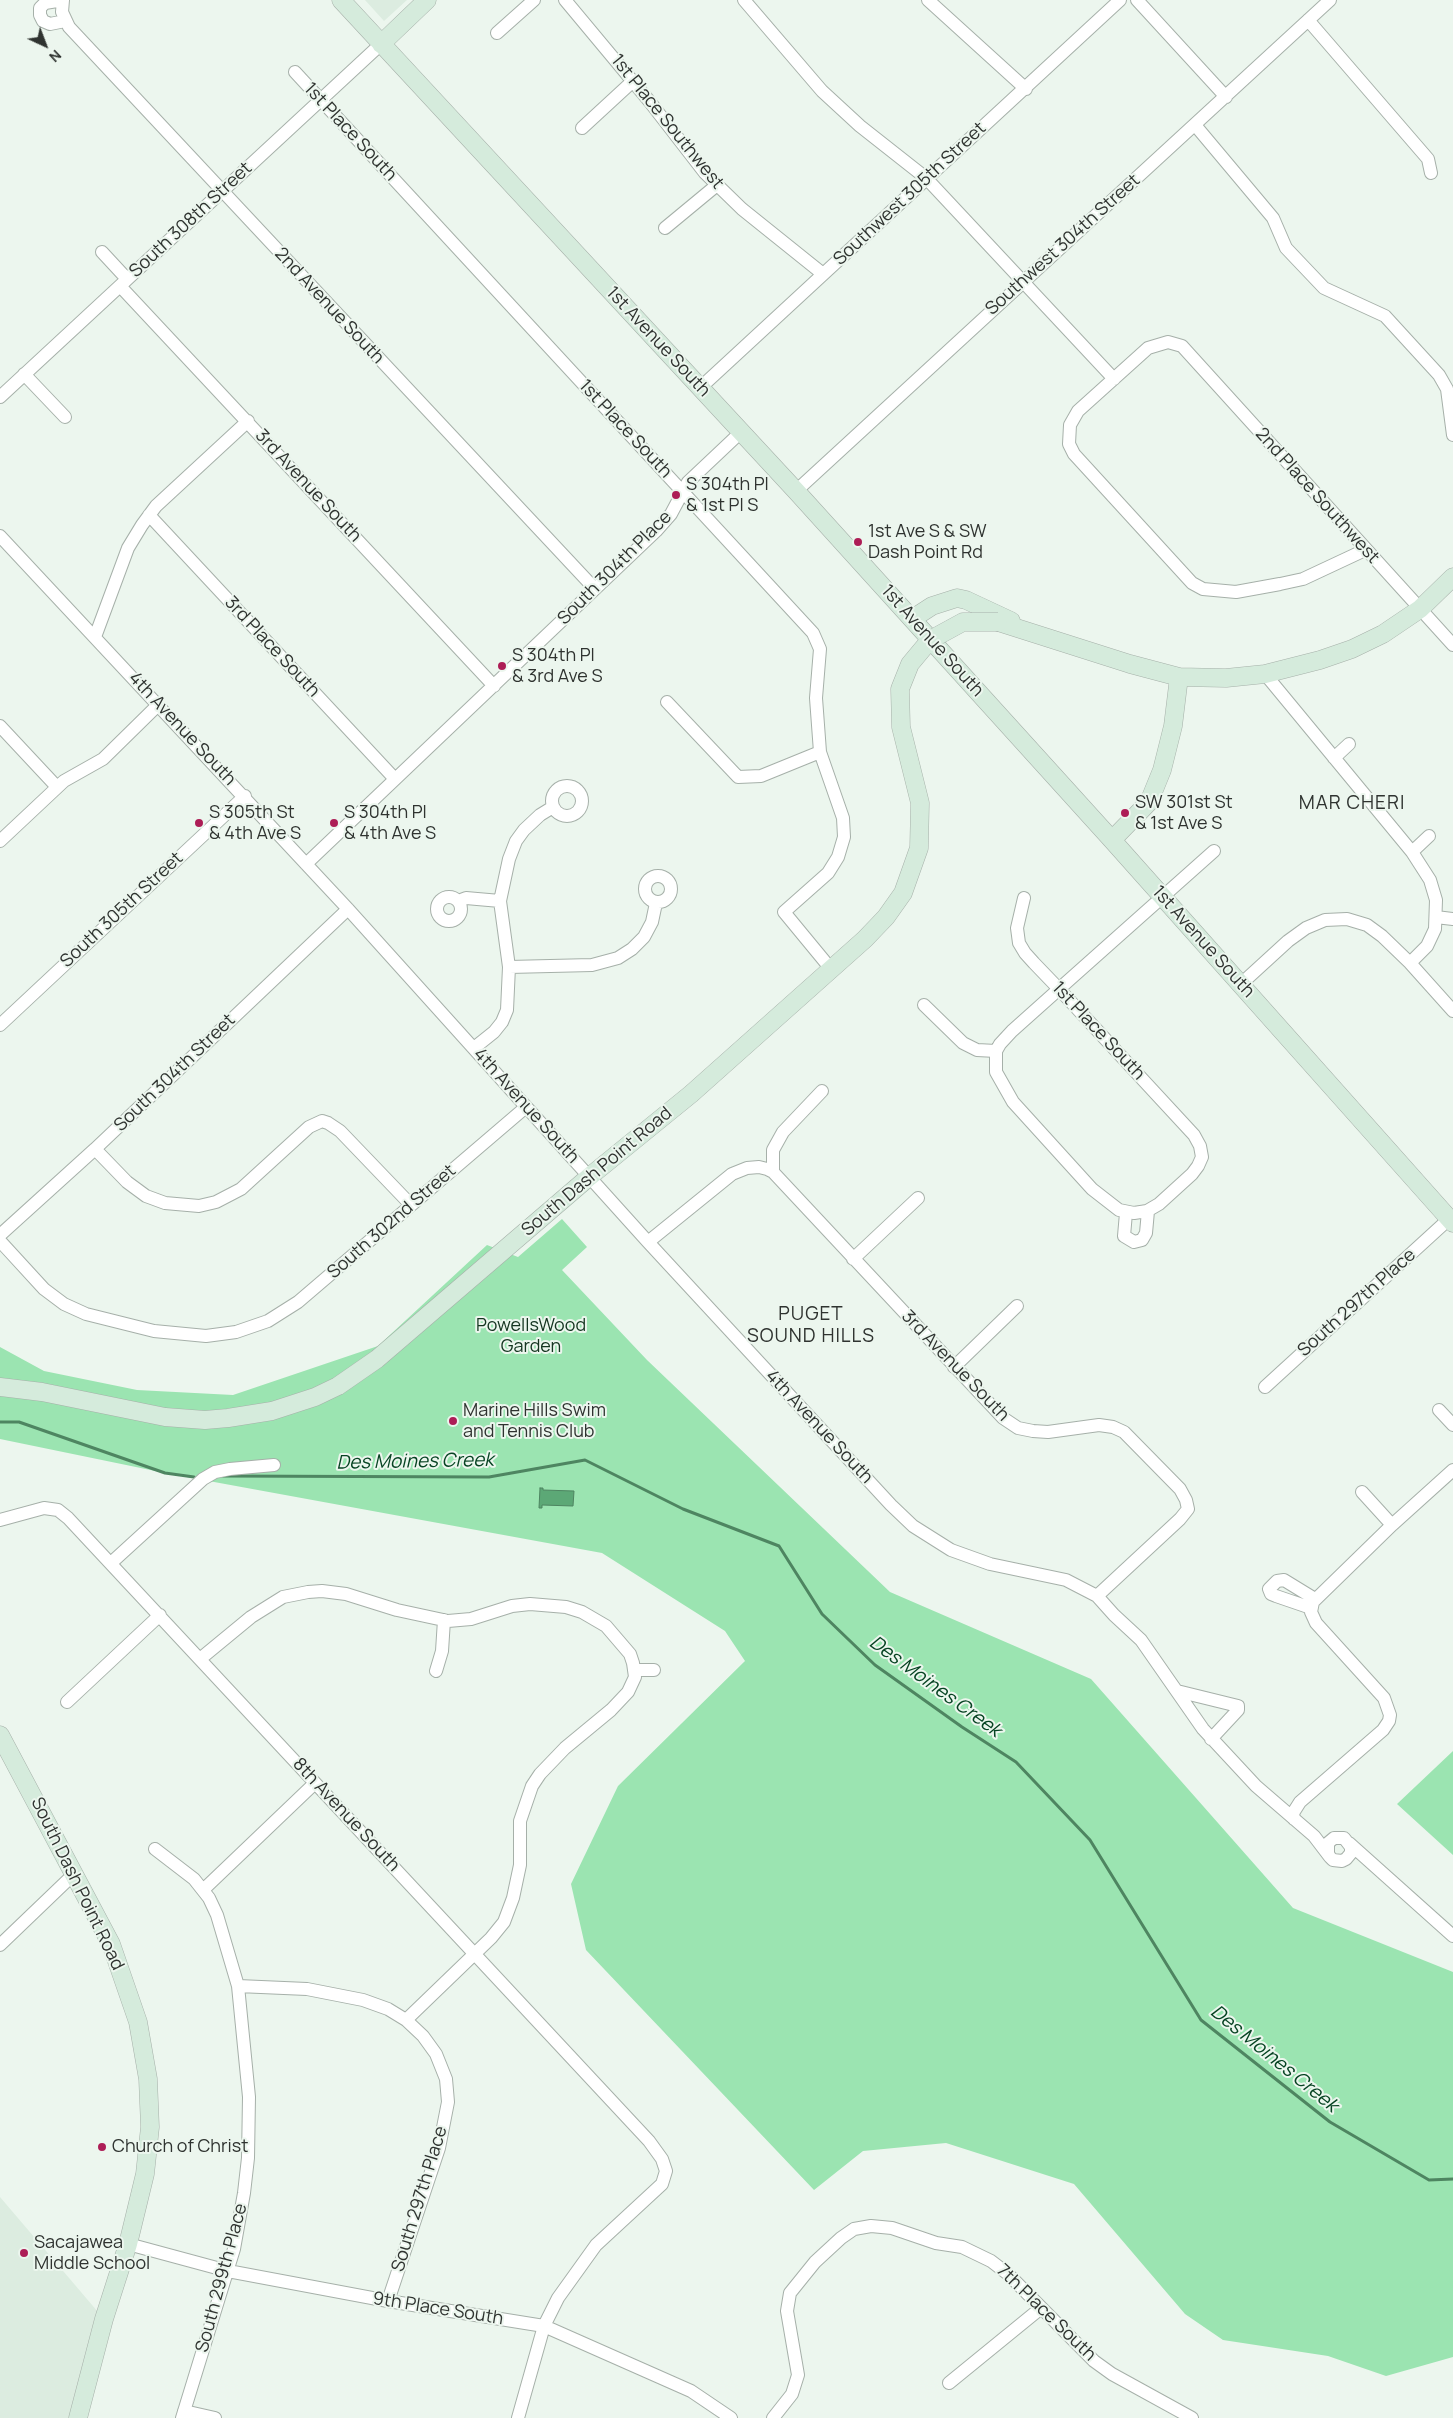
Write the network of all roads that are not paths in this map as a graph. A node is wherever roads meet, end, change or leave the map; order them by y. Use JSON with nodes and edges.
{"nodes":[{"id":1,"x":341,"y":0,"type":"edge"},
{"id":2,"x":428,"y":0,"type":"edge"},
{"id":3,"x":534,"y":0,"type":"edge"},
{"id":4,"x":565,"y":0,"type":"edge"},
{"id":5,"x":744,"y":0,"type":"edge"},
{"id":6,"x":928,"y":0,"type":"edge"},
{"id":7,"x":1120,"y":0,"type":"edge"},
{"id":8,"x":1137,"y":0,"type":"edge"},
{"id":9,"x":1330,"y":0,"type":"edge"},
{"id":10,"x":63,"y":8,"type":"edge"},
{"id":11,"x":1308,"y":20,"type":"junction"},
{"id":12,"x":497,"y":33,"type":"dead end"},
{"id":13,"x":381,"y":44,"type":"junction"},
{"id":14,"x":294,"y":72,"type":"dead end"},
{"id":15,"x":633,"y":81,"type":"junction"},
{"id":16,"x":1026,"y":89,"type":"junction"},
{"id":17,"x":1226,"y":97,"type":"junction"},
{"id":18,"x":320,"y":101,"type":"junction"},
{"id":19,"x":1195,"y":125,"type":"junction"},
{"id":20,"x":582,"y":128,"type":"dead end"},
{"id":21,"x":1431,"y":173,"type":"dead end"},
{"id":22,"x":926,"y":178,"type":"junction"},
{"id":23,"x":716,"y":185,"type":"junction"},
{"id":24,"x":222,"y":192,"type":"junction"},
{"id":25,"x":665,"y":228,"type":"dead end"},
{"id":26,"x":102,"y":252,"type":"dead end"},
{"id":27,"x":823,"y":274,"type":"junction"},
{"id":28,"x":1023,"y":281,"type":"junction"},
{"id":29,"x":124,"y":282,"type":"junction"},
{"id":30,"x":24,"y":374,"type":"junction"},
{"id":31,"x":1114,"y":379,"type":"junction"},
{"id":32,"x":700,"y":388,"type":"junction"},
{"id":33,"x":0,"y":397,"type":"edge"},
{"id":34,"x":65,"y":417,"type":"dead end"},
{"id":35,"x":248,"y":421,"type":"junction"},
{"id":36,"x":742,"y":432,"type":"junction"},
{"id":37,"x":1453,"y":435,"type":"edge"},
{"id":38,"x":682,"y":490,"type":"junction"},
{"id":39,"x":796,"y":491,"type":"junction"},
{"id":40,"x":149,"y":515,"type":"junction"},
{"id":41,"x":0,"y":536,"type":"edge"},
{"id":42,"x":1365,"y":550,"type":"junction"},
{"id":43,"x":1453,"y":577,"type":"edge"},
{"id":44,"x":595,"y":589,"type":"junction"},
{"id":45,"x":1420,"y":609,"type":"junction"},
{"id":46,"x":912,"y":619,"type":"junction"},
{"id":47,"x":1029,"y":630,"type":"junction"},
{"id":48,"x":96,"y":637,"type":"junction"},
{"id":49,"x":1453,"y":645,"type":"edge"},
{"id":50,"x":1264,"y":674,"type":"junction"},
{"id":51,"x":1179,"y":677,"type":"junction"},
{"id":52,"x":494,"y":686,"type":"junction"},
{"id":53,"x":667,"y":702,"type":"dead end"},
{"id":54,"x":158,"y":705,"type":"junction"},
{"id":55,"x":0,"y":726,"type":"edge"},
{"id":56,"x":1349,"y":744,"type":"dead end"},
{"id":57,"x":820,"y":752,"type":"junction"},
{"id":58,"x":1334,"y":758,"type":"junction"},
{"id":59,"x":395,"y":779,"type":"junction"},
{"id":60,"x":57,"y":787,"type":"junction"},
{"id":61,"x":245,"y":796,"type":"junction"},
{"id":62,"x":553,"y":807,"type":"dead end"},
{"id":63,"x":1429,"y":836,"type":"dead end"},
{"id":64,"x":1112,"y":840,"type":"junction"},
{"id":65,"x":0,"y":841,"type":"edge"},
{"id":66,"x":1214,"y":851,"type":"dead end"},
{"id":67,"x":1412,"y":852,"type":"junction"},
{"id":68,"x":306,"y":864,"type":"junction"},
{"id":69,"x":1162,"y":897,"type":"junction"},
{"id":70,"x":1024,"y":898,"type":"dead end"},
{"id":71,"x":458,"y":901,"type":"dead end"},
{"id":72,"x":500,"y":902,"type":"junction"},
{"id":73,"x":656,"y":903,"type":"dead end"},
{"id":74,"x":348,"y":908,"type":"junction"},
{"id":75,"x":1436,"y":917,"type":"junction"},
{"id":76,"x":1453,"y":919,"type":"edge"},
{"id":77,"x":1410,"y":963,"type":"junction"},
{"id":78,"x":509,"y":967,"type":"junction"},
{"id":79,"x":831,"y":969,"type":"junction"},
{"id":80,"x":1241,"y":984,"type":"junction"},
{"id":81,"x":1059,"y":989,"type":"junction"},
{"id":82,"x":924,"y":1005,"type":"dead end"},
{"id":83,"x":1453,"y":1011,"type":"edge"},
{"id":84,"x":0,"y":1024,"type":"edge"},
{"id":85,"x":474,"y":1048,"type":"junction"},
{"id":86,"x":996,"y":1051,"type":"junction"},
{"id":87,"x":822,"y":1091,"type":"dead end"},
{"id":88,"x":526,"y":1107,"type":"junction"},
{"id":89,"x":95,"y":1149,"type":"junction"},
{"id":90,"x":774,"y":1172,"type":"junction"},
{"id":91,"x":590,"y":1177,"type":"junction"},
{"id":92,"x":918,"y":1198,"type":"dead end"},
{"id":93,"x":411,"y":1205,"type":"junction"},
{"id":94,"x":1148,"y":1211,"type":"junction"},
{"id":95,"x":1130,"y":1213,"type":"junction"},
{"id":96,"x":1451,"y":1221,"type":"edge"},
{"id":97,"x":0,"y":1235,"type":"edge"},
{"id":98,"x":0,"y":1241,"type":"edge"},
{"id":99,"x":648,"y":1242,"type":"junction"},
{"id":100,"x":853,"y":1259,"type":"junction"},
{"id":101,"x":1017,"y":1306,"type":"dead end"},
{"id":102,"x":954,"y":1367,"type":"junction"},
{"id":103,"x":0,"y":1387,"type":"edge"},
{"id":104,"x":1265,"y":1387,"type":"dead end"},
{"id":105,"x":1439,"y":1410,"type":"dead end"},
{"id":106,"x":1453,"y":1425,"type":"edge"},
{"id":107,"x":274,"y":1465,"type":"dead end"},
{"id":108,"x":1453,"y":1470,"type":"edge"},
{"id":109,"x":1362,"y":1492,"type":"dead end"},
{"id":110,"x":0,"y":1520,"type":"edge"},
{"id":111,"x":1392,"y":1525,"type":"junction"},
{"id":112,"x":111,"y":1563,"type":"junction"},
{"id":113,"x":1098,"y":1596,"type":"junction"},
{"id":114,"x":160,"y":1615,"type":"junction"},
{"id":115,"x":444,"y":1620,"type":"junction"},
{"id":116,"x":200,"y":1659,"type":"junction"},
{"id":117,"x":635,"y":1670,"type":"junction"},
{"id":118,"x":654,"y":1670,"type":"dead end"},
{"id":119,"x":436,"y":1671,"type":"dead end"},
{"id":120,"x":1177,"y":1691,"type":"junction"},
{"id":121,"x":67,"y":1702,"type":"dead end"},
{"id":122,"x":0,"y":1735,"type":"edge"},
{"id":123,"x":1211,"y":1738,"type":"junction"},
{"id":124,"x":316,"y":1783,"type":"junction"},
{"id":125,"x":1294,"y":1819,"type":"junction"},
{"id":126,"x":1314,"y":1836,"type":"junction"},
{"id":127,"x":1334,"y":1838,"type":"junction"},
{"id":128,"x":1349,"y":1843,"type":"junction"},
{"id":129,"x":155,"y":1849,"type":"dead end"},
{"id":130,"x":1328,"y":1854,"type":"junction"},
{"id":131,"x":1346,"y":1859,"type":"junction"},
{"id":132,"x":1372,"y":1861,"type":"junction"},
{"id":133,"x":74,"y":1874,"type":"junction"},
{"id":134,"x":203,"y":1890,"type":"junction"},
{"id":135,"x":1453,"y":1936,"type":"edge"},
{"id":136,"x":0,"y":1945,"type":"edge"},
{"id":137,"x":474,"y":1954,"type":"junction"},
{"id":138,"x":238,"y":1986,"type":"junction"},
{"id":139,"x":406,"y":2020,"type":"junction"},
{"id":140,"x":128,"y":2244,"type":"junction"},
{"id":141,"x":228,"y":2271,"type":"junction"},
{"id":142,"x":388,"y":2301,"type":"junction"},
{"id":143,"x":1041,"y":2308,"type":"junction"},
{"id":144,"x":544,"y":2326,"type":"junction"},
{"id":145,"x":950,"y":2383,"type":"dead end"},
{"id":146,"x":183,"y":2414,"type":"edge"},
{"id":147,"x":78,"y":2418,"type":"edge"},
{"id":148,"x":215,"y":2418,"type":"edge"},
{"id":149,"x":518,"y":2418,"type":"edge"},
{"id":150,"x":731,"y":2418,"type":"edge"},
{"id":151,"x":773,"y":2418,"type":"edge"},
{"id":152,"x":1192,"y":2418,"type":"edge"}],
"edges":[{"from":1,"to":13,"type":"main road","name":"1st Avenue South"},
{"from":2,"to":13,"type":"main road"},
{"from":3,"to":12,"type":"street"},
{"from":4,"to":15,"type":"street","name":"1st Place Southwest"},
{"from":5,"to":22,"type":"street"},
{"from":6,"to":16,"type":"street"},
{"from":7,"to":16,"type":"street","name":"Southwest 305th Street"},
{"from":8,"to":17,"type":"street"},
{"from":9,"to":11,"type":"street","name":"Southwest 304th Street"},
{"from":10,"to":24,"type":"street","name":"2nd Avenue South"},
{"from":11,"to":17,"type":"street","name":"Southwest 304th Street"},
{"from":11,"to":21,"type":"street"},
{"from":13,"to":18,"type":"street","name":"South 308th Street"},
{"from":13,"to":32,"type":"main road","name":"1st Avenue South"},
{"from":14,"to":18,"type":"street","name":"1st Place South"},
{"from":15,"to":20,"type":"street"},
{"from":15,"to":23,"type":"street","name":"1st Place Southwest"},
{"from":16,"to":22,"type":"street","name":"Southwest 305th Street"},
{"from":17,"to":19,"type":"street","name":"Southwest 304th Street"},
{"from":18,"to":24,"type":"street","name":"South 308th Street"},
{"from":18,"to":38,"type":"street","name":"1st Place South"},
{"from":19,"to":28,"type":"street","name":"Southwest 304th Street"},
{"from":19,"to":37,"type":"street"},
{"from":22,"to":27,"type":"street","name":"Southwest 305th Street"},
{"from":22,"to":28,"type":"street"},
{"from":23,"to":25,"type":"street"},
{"from":23,"to":27,"type":"street","name":"1st Place Southwest"},
{"from":24,"to":29,"type":"street","name":"South 308th Street"},
{"from":24,"to":44,"type":"street","name":"2nd Avenue South"},
{"from":26,"to":29,"type":"street","name":"3rd Avenue South"},
{"from":27,"to":32,"type":"street","name":"Southwest 305th Street"},
{"from":28,"to":31,"type":"street"},
{"from":28,"to":39,"type":"street","name":"Southwest 304th Street"},
{"from":29,"to":30,"type":"street","name":"South 308th Street"},
{"from":29,"to":35,"type":"street","name":"3rd Avenue South"},
{"from":30,"to":33,"type":"street","name":"South 308th Street"},
{"from":30,"to":34,"type":"street"},
{"from":31,"to":42,"type":"street","name":"2nd Place Southwest"},
{"from":31,"to":42,"type":"street"},
{"from":32,"to":36,"type":"main road","name":"1st Avenue South"},
{"from":35,"to":40,"type":"street"},
{"from":35,"to":52,"type":"street","name":"3rd Avenue South"},
{"from":36,"to":38,"type":"street","name":"South 304th Place"},
{"from":36,"to":39,"type":"main road","name":"1st Avenue South"},
{"from":38,"to":44,"type":"street","name":"South 304th Place"},
{"from":38,"to":57,"type":"street","name":"1st Place South"},
{"from":39,"to":46,"type":"main road","name":"1st Avenue South"},
{"from":40,"to":48,"type":"street"},
{"from":40,"to":59,"type":"street","name":"3rd Place South"},
{"from":41,"to":48,"type":"street","name":"4th Avenue South"},
{"from":42,"to":45,"type":"street","name":"2nd Place Southwest"},
{"from":43,"to":45,"type":"main road"},
{"from":44,"to":52,"type":"street","name":"South 304th Place"},
{"from":45,"to":49,"type":"street","name":"2nd Place Southwest"},
{"from":45,"to":50,"type":"main road"},
{"from":46,"to":47,"type":"main road"},
{"from":46,"to":64,"type":"main road","name":"1st Avenue South"},
{"from":47,"to":51,"type":"main road"},
{"from":47,"to":79,"type":"main road","name":"South Dash Point Road","bridge":true},
{"from":48,"to":54,"type":"street","name":"4th Avenue South"},
{"from":50,"to":51,"type":"main road"},
{"from":50,"to":58,"type":"street"},
{"from":51,"to":64,"type":"main road"},
{"from":52,"to":59,"type":"street","name":"South 304th Place"},
{"from":53,"to":57,"type":"street"},
{"from":54,"to":60,"type":"street"},
{"from":54,"to":61,"type":"street","name":"4th Avenue South"},
{"from":55,"to":60,"type":"street"},
{"from":56,"to":58,"type":"street"},
{"from":57,"to":79,"type":"street","name":"1st Place South"},
{"from":58,"to":67,"type":"street"},
{"from":59,"to":68,"type":"street","name":"South 304th Place"},
{"from":60,"to":65,"type":"street"},
{"from":61,"to":68,"type":"street","name":"4th Avenue South"},
{"from":61,"to":84,"type":"street","name":"South 305th Street"},
{"from":62,"to":72,"type":"street"},
{"from":63,"to":67,"type":"street"},
{"from":64,"to":69,"type":"main road","name":"1st Avenue South"},
{"from":66,"to":69,"type":"street"},
{"from":67,"to":75,"type":"street"},
{"from":68,"to":74,"type":"street","name":"4th Avenue South"},
{"from":69,"to":80,"type":"main road","name":"1st Avenue South"},
{"from":69,"to":81,"type":"street"},
{"from":70,"to":81,"type":"street","name":"1st Place South"},
{"from":71,"to":72,"type":"street"},
{"from":72,"to":78,"type":"street"},
{"from":73,"to":78,"type":"street"},
{"from":74,"to":85,"type":"street","name":"4th Avenue South"},
{"from":74,"to":89,"type":"street","name":"South 304th Street"},
{"from":75,"to":76,"type":"street"},
{"from":75,"to":77,"type":"street"},
{"from":77,"to":80,"type":"street"},
{"from":77,"to":83,"type":"street"},
{"from":78,"to":85,"type":"street"},
{"from":79,"to":91,"type":"main road","name":"South Dash Point Road"},
{"from":80,"to":96,"type":"main road","name":"1st Avenue South"},
{"from":81,"to":86,"type":"street"},
{"from":81,"to":94,"type":"street","name":"1st Place South"},
{"from":82,"to":86,"type":"street"},
{"from":85,"to":88,"type":"street","name":"4th Avenue South"},
{"from":86,"to":95,"type":"street"},
{"from":87,"to":90,"type":"street"},
{"from":88,"to":91,"type":"street","name":"4th Avenue South"},
{"from":88,"to":93,"type":"street","name":"South 302nd Street"},
{"from":89,"to":93,"type":"street"},
{"from":89,"to":97,"type":"street","name":"South 304th Street"},
{"from":90,"to":99,"type":"street"},
{"from":90,"to":100,"type":"street","name":"3rd Avenue South"},
{"from":91,"to":99,"type":"street","name":"4th Avenue South"},
{"from":91,"to":103,"type":"main road","name":"South Dash Point Road"},
{"from":92,"to":100,"type":"street"},
{"from":93,"to":98,"type":"street","name":"South 302nd Street"},
{"from":94,"to":95,"type":"street"},
{"from":94,"to":95,"type":"street"},
{"from":96,"to":104,"type":"street","name":"South 297th Place"},
{"from":99,"to":113,"type":"street","name":"4th Avenue South"},
{"from":100,"to":102,"type":"street","name":"3rd Avenue South"},
{"from":101,"to":102,"type":"street"},
{"from":102,"to":113,"type":"street","name":"3rd Avenue South"},
{"from":105,"to":106,"type":"street"},
{"from":107,"to":112,"type":"street"},
{"from":108,"to":111,"type":"street"},
{"from":109,"to":111,"type":"street"},
{"from":110,"to":112,"type":"street","name":"8th Avenue South"},
{"from":111,"to":125,"type":"street"},
{"from":112,"to":114,"type":"street","name":"8th Avenue South"},
{"from":113,"to":120,"type":"street","name":"4th Avenue South"},
{"from":114,"to":116,"type":"street","name":"8th Avenue South"},
{"from":114,"to":121,"type":"street"},
{"from":115,"to":116,"type":"street"},
{"from":115,"to":117,"type":"street"},
{"from":115,"to":119,"type":"street"},
{"from":116,"to":124,"type":"street","name":"8th Avenue South"},
{"from":117,"to":118,"type":"street"},
{"from":117,"to":137,"type":"street"},
{"from":120,"to":123,"type":"street","name":"4th Avenue South"},
{"from":120,"to":123,"type":"street"},
{"from":122,"to":133,"type":"main road","name":"South Dash Point Road"},
{"from":123,"to":125,"type":"street","name":"4th Avenue South"},
{"from":124,"to":134,"type":"street"},
{"from":124,"to":137,"type":"street","name":"8th Avenue South"},
{"from":125,"to":126,"type":"street","name":"4th Avenue South"},
{"from":126,"to":127,"type":"street"},
{"from":126,"to":130,"type":"street","name":"4th Avenue South"},
{"from":127,"to":128,"type":"street"},
{"from":127,"to":130,"type":"street"},
{"from":128,"to":131,"type":"street"},
{"from":128,"to":132,"type":"street"},
{"from":129,"to":134,"type":"street","name":"South 299th Place"},
{"from":130,"to":131,"type":"street"},
{"from":131,"to":132,"type":"street"},
{"from":132,"to":135,"type":"street"},
{"from":133,"to":136,"type":"street"},
{"from":133,"to":140,"type":"main road","name":"South Dash Point Road"},
{"from":134,"to":138,"type":"street","name":"South 299th Place"},
{"from":137,"to":139,"type":"street"},
{"from":137,"to":144,"type":"street","name":"8th Avenue South"},
{"from":138,"to":139,"type":"street","name":"South 297th Place"},
{"from":138,"to":141,"type":"street","name":"South 299th Place"},
{"from":139,"to":142,"type":"street","name":"South 297th Place"},
{"from":140,"to":141,"type":"street","name":"9th Place South"},
{"from":140,"to":147,"type":"main road","name":"South Dash Point Road"},
{"from":141,"to":142,"type":"street","name":"9th Place South"},
{"from":141,"to":146,"type":"street","name":"South 299th Place"},
{"from":142,"to":144,"type":"street","name":"9th Place South"},
{"from":143,"to":145,"type":"street"},
{"from":143,"to":151,"type":"street","name":"7th Place South"},
{"from":143,"to":152,"type":"street","name":"7th Place South"},
{"from":144,"to":149,"type":"street"},
{"from":144,"to":150,"type":"street","name":"9th Place South"},
{"from":146,"to":148,"type":"street"}]}
